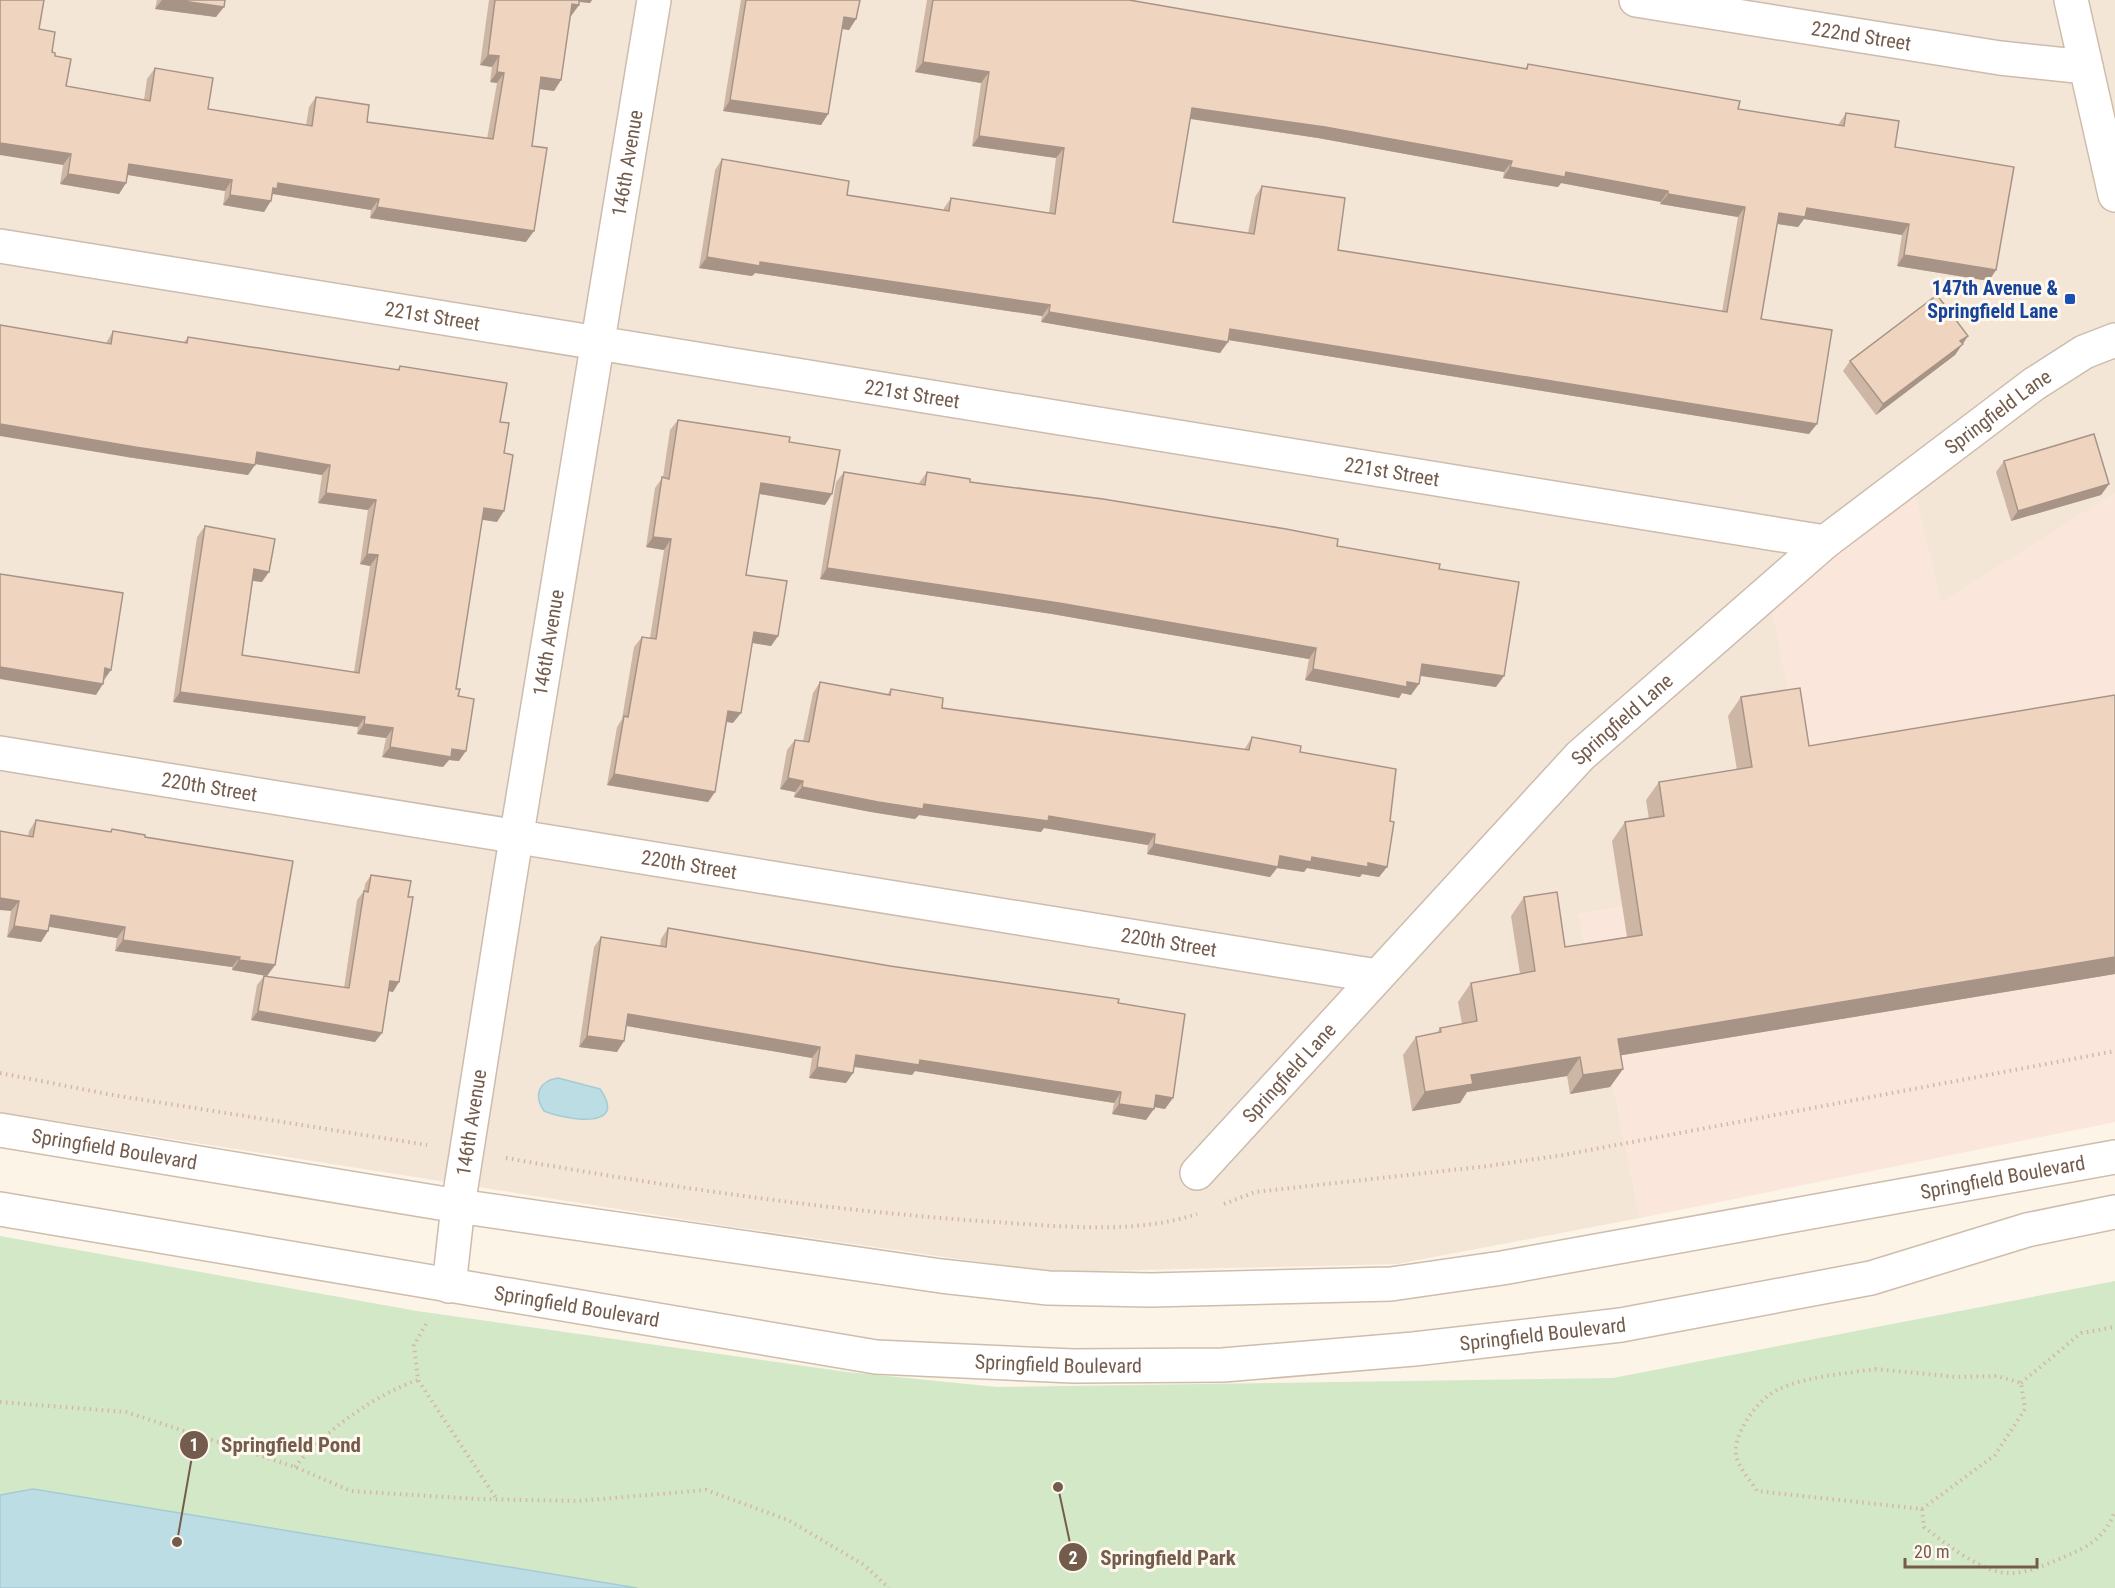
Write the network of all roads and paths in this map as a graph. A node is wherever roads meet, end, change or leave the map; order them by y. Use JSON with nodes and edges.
{"nodes":[{"id":1,"x":654,"y":0,"type":"edge"},
{"id":2,"x":1636,"y":0,"type":"edge"},
{"id":3,"x":2072,"y":0,"type":"edge"},
{"id":4,"x":2086,"y":67,"type":"junction"},
{"id":5,"x":2115,"y":195,"type":"edge"},
{"id":6,"x":0,"y":246,"type":"edge"},
{"id":7,"x":2115,"y":340,"type":"edge"},
{"id":8,"x":598,"y":343,"type":"junction"},
{"id":9,"x":1825,"y":542,"type":"junction"},
{"id":10,"x":0,"y":753,"type":"edge"},
{"id":11,"x":516,"y":836,"type":"junction"},
{"id":12,"x":1377,"y":976,"type":"junction"},
{"id":13,"x":2115,"y":1051,"type":"edge"},
{"id":14,"x":0,"y":1073,"type":"edge"},
{"id":15,"x":0,"y":1130,"type":"edge"},
{"id":16,"x":432,"y":1146,"type":"dead end"},
{"id":17,"x":501,"y":1157,"type":"dead end"},
{"id":18,"x":2115,"y":1157,"type":"edge"},
{"id":19,"x":1197,"y":1173,"type":"dead end"},
{"id":20,"x":458,"y":1206,"type":"junction"},
{"id":21,"x":1215,"y":1208,"type":"dead end"},
{"id":22,"x":0,"y":1209,"type":"edge"},
{"id":23,"x":1206,"y":1211,"type":"dead end"},
{"id":24,"x":2115,"y":1212,"type":"edge"},
{"id":25,"x":449,"y":1286,"type":"junction"},
{"id":26,"x":426,"y":1324,"type":"dead end"},
{"id":27,"x":2115,"y":1327,"type":"edge"},
{"id":28,"x":418,"y":1380,"type":"junction"},
{"id":29,"x":2020,"y":1383,"type":"junction"},
{"id":30,"x":0,"y":1402,"type":"edge"},
{"id":31,"x":295,"y":1467,"type":"junction"},
{"id":32,"x":497,"y":1499,"type":"junction"},
{"id":33,"x":1922,"y":1509,"type":"junction"},
{"id":34,"x":2115,"y":1511,"type":"edge"},
{"id":35,"x":889,"y":1588,"type":"edge"}],
"edges":[{"from":1,"to":8,"type":"street","name":"146th Avenue"},
{"from":2,"to":4,"type":"street","name":"222nd Street"},
{"from":3,"to":4,"type":"street"},
{"from":4,"to":5,"type":"street"},
{"from":6,"to":8,"type":"street","name":"221st Street"},
{"from":7,"to":9,"type":"street","name":"Springfield Lane"},
{"from":8,"to":9,"type":"street","name":"221st Street"},
{"from":8,"to":11,"type":"street","name":"146th Avenue"},
{"from":9,"to":12,"type":"street","name":"Springfield Lane"},
{"from":10,"to":11,"type":"street","name":"220th Street"},
{"from":11,"to":12,"type":"street","name":"220th Street"},
{"from":11,"to":20,"type":"street","name":"146th Avenue"},
{"from":12,"to":19,"type":"street","name":"Springfield Lane"},
{"from":13,"to":21,"type":"path"},
{"from":14,"to":16,"type":"path"},
{"from":15,"to":20,"type":"street","name":"Springfield Boulevard"},
{"from":17,"to":23,"type":"path"},
{"from":18,"to":20,"type":"street","name":"Springfield Boulevard"},
{"from":20,"to":25,"type":"street","name":"146th Avenue"},
{"from":22,"to":25,"type":"street","name":"Springfield Boulevard"},
{"from":24,"to":25,"type":"street","name":"Springfield Boulevard"},
{"from":26,"to":28,"type":"path"},
{"from":27,"to":29,"type":"path"},
{"from":28,"to":31,"type":"path"},
{"from":28,"to":32,"type":"path"},
{"from":29,"to":33,"type":"path"},
{"from":29,"to":33,"type":"path"},
{"from":30,"to":31,"type":"path"},
{"from":31,"to":32,"type":"path"},
{"from":32,"to":35,"type":"path"},
{"from":33,"to":34,"type":"path"}]}
